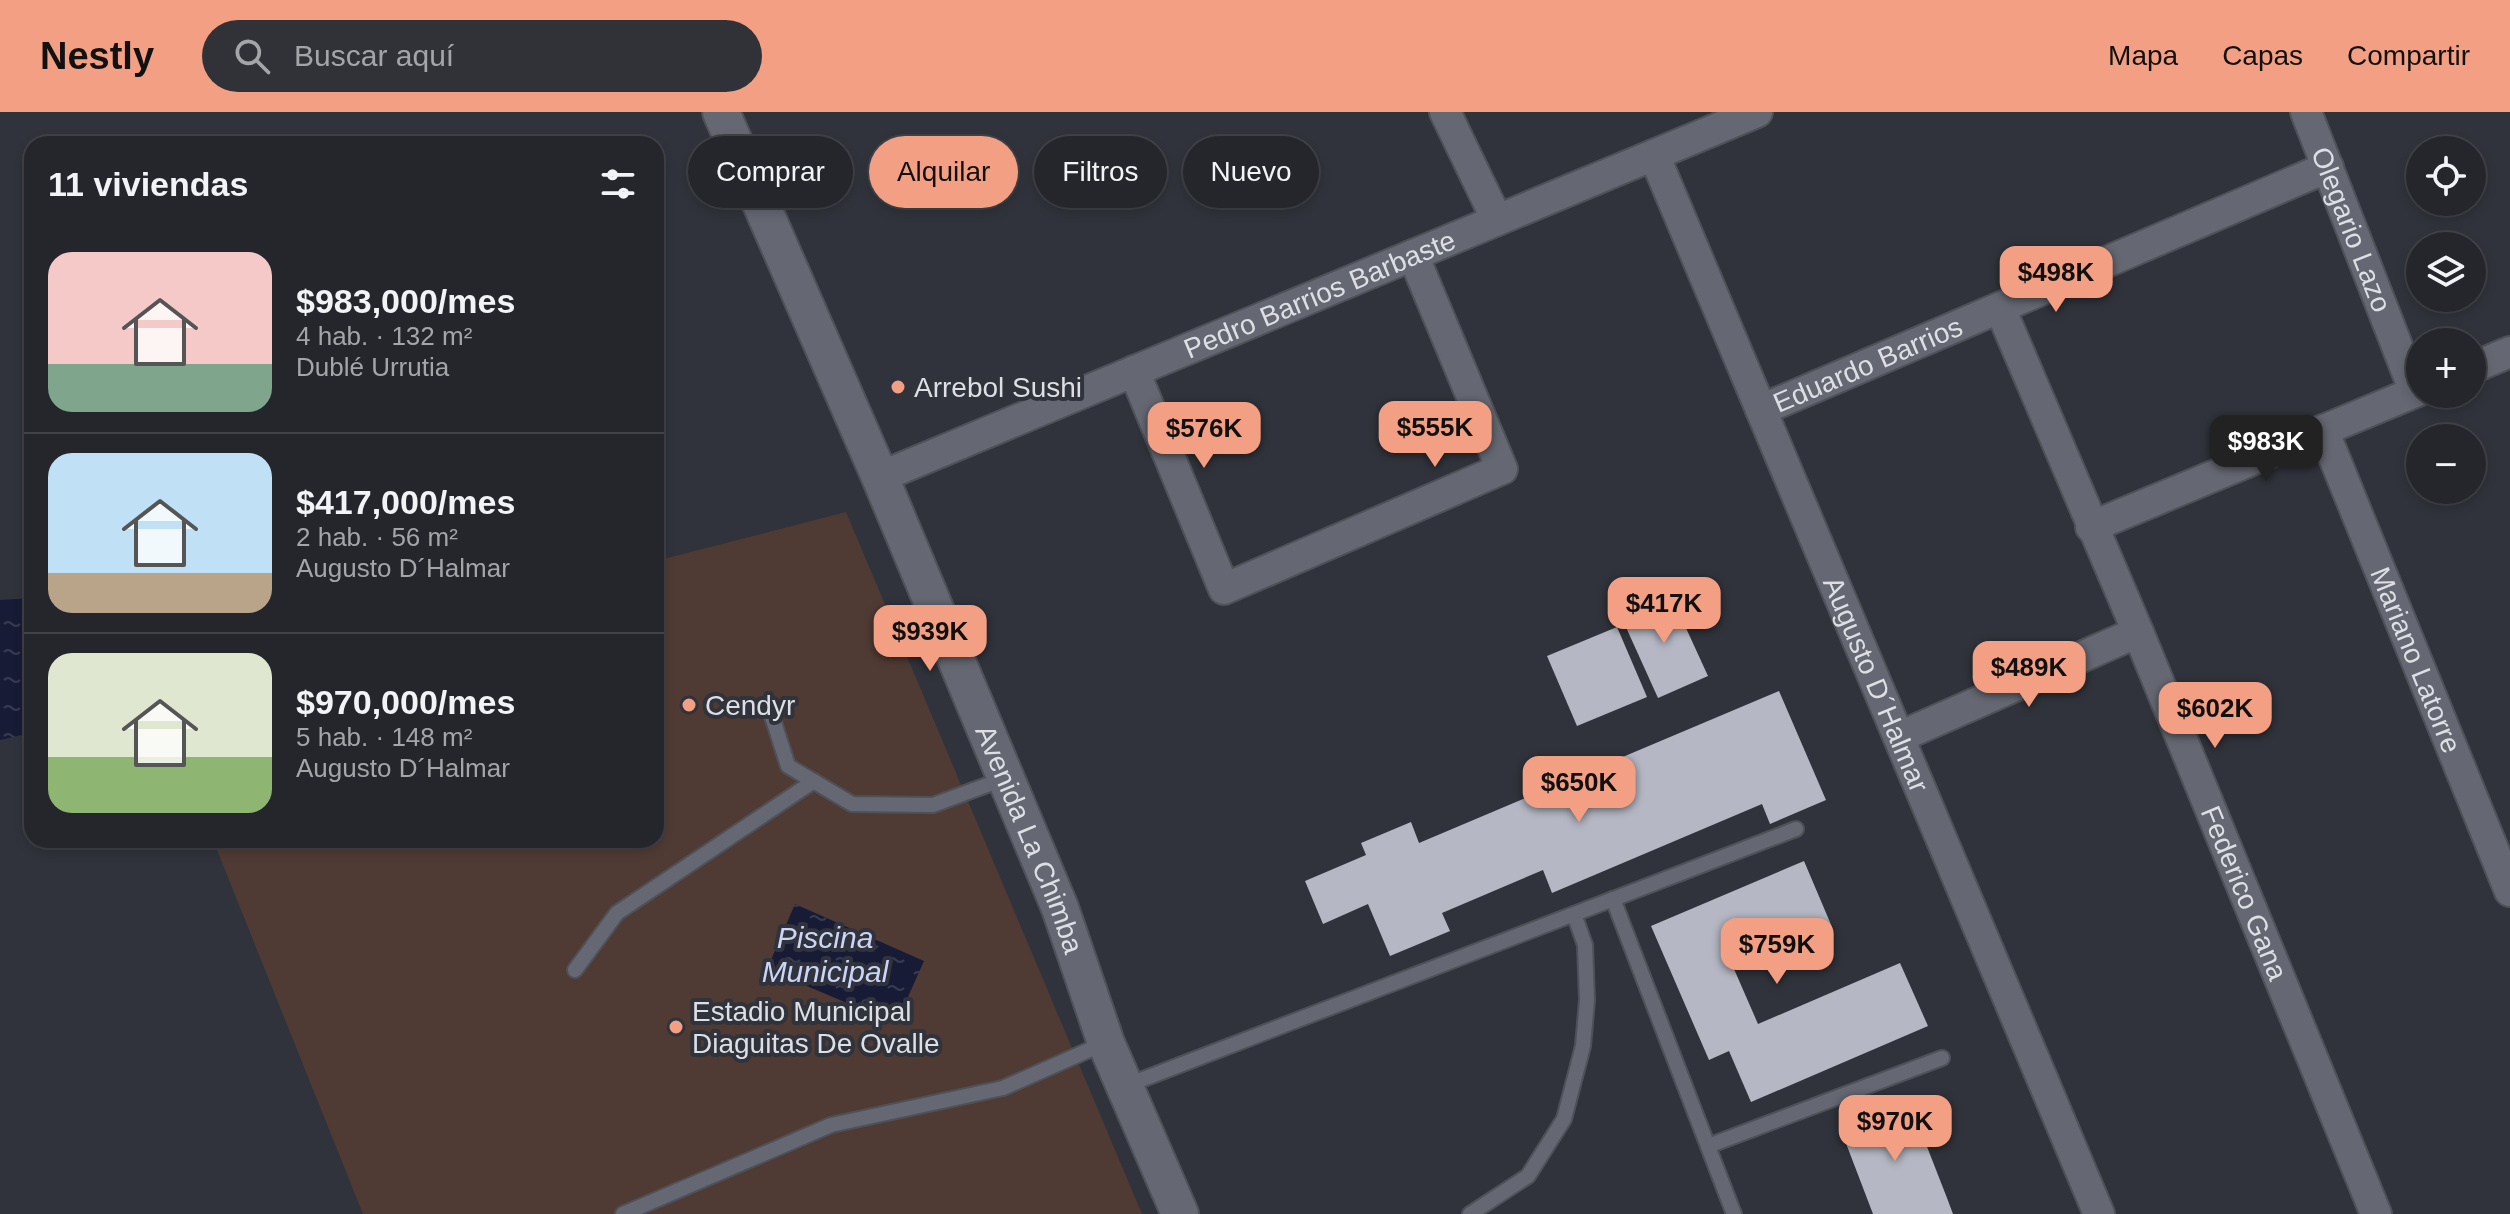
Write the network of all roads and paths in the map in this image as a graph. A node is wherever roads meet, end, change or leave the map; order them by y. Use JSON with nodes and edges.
{"nodes":[{"id":1,"x":721,"y":112,"type":"edge"},
{"id":2,"x":1445,"y":112,"type":"edge"},
{"id":3,"x":1757,"y":112,"type":"edge"},
{"id":4,"x":2306,"y":112,"type":"edge"},
{"id":5,"x":1654,"y":155,"type":"junction"},
{"id":6,"x":2328,"y":167,"type":"junction"},
{"id":7,"x":1497,"y":220,"type":"junction"},
{"id":8,"x":1413,"y":255,"type":"junction"},
{"id":9,"x":2000,"y":308,"type":"junction"},
{"id":10,"x":2510,"y":352,"type":"edge"},
{"id":11,"x":2406,"y":361,"type":"edge"},
{"id":12,"x":2486,"y":362,"type":"edge"},
{"id":13,"x":1134,"y":371,"type":"junction"},
{"id":14,"x":2406,"y":396,"type":"edge"},
{"id":15,"x":1761,"y":410,"type":"junction"},
{"id":16,"x":2323,"y":430,"type":"junction"},
{"id":17,"x":880,"y":477,"type":"junction"},
{"id":18,"x":2091,"y":527,"type":"junction"},
{"id":19,"x":2138,"y":632,"type":"junction"},
{"id":20,"x":771,"y":713,"type":"dead end"},
{"id":21,"x":1899,"y":737,"type":"junction"},
{"id":22,"x":1006,"y":778,"type":"junction"},
{"id":23,"x":814,"y":781,"type":"junction"},
{"id":24,"x":1796,"y":829,"type":"dead end"},
{"id":25,"x":2510,"y":891,"type":"edge"},
{"id":26,"x":1613,"y":899,"type":"junction"},
{"id":27,"x":1574,"y":914,"type":"junction"},
{"id":28,"x":575,"y":970,"type":"dead end"},
{"id":29,"x":1106,"y":1043,"type":"junction"},
{"id":30,"x":1942,"y":1058,"type":"dead end"},
{"id":31,"x":1124,"y":1086,"type":"junction"},
{"id":32,"x":1708,"y":1146,"type":"junction"},
{"id":33,"x":623,"y":1214,"type":"edge"},
{"id":34,"x":1180,"y":1214,"type":"edge"},
{"id":35,"x":1470,"y":1214,"type":"edge"},
{"id":36,"x":1734,"y":1214,"type":"edge"},
{"id":37,"x":2099,"y":1214,"type":"edge"},
{"id":38,"x":2376,"y":1214,"type":"edge"}],
"edges":[{"from":1,"to":17,"type":"street","name":"Avenida La Chimba"},
{"from":2,"to":7,"type":"street"},
{"from":3,"to":5,"type":"street","name":"Pedro Barrios Barbaste"},
{"from":4,"to":6,"type":"street","name":"Olegario Lazo"},
{"from":5,"to":7,"type":"street","name":"Pedro Barrios Barbaste"},
{"from":5,"to":15,"type":"street","name":"Augusto D´Halmar"},
{"from":6,"to":9,"type":"street","name":"Eduardo Barrios"},
{"from":6,"to":11,"type":"street","name":"Olegario Lazo"},
{"from":7,"to":8,"type":"street","name":"Pedro Barrios Barbaste"},
{"from":8,"to":13,"type":"street","name":"Pedro Barrios Barbaste"},
{"from":8,"to":13,"type":"street"},
{"from":9,"to":15,"type":"street","name":"Eduardo Barrios"},
{"from":9,"to":18,"type":"street","name":"Federico Gana"},
{"from":10,"to":12,"type":"street"},
{"from":13,"to":17,"type":"street","name":"Pedro Barrios Barbaste"},
{"from":14,"to":16,"type":"street"},
{"from":15,"to":21,"type":"street","name":"Augusto D´Halmar"},
{"from":16,"to":18,"type":"street"},
{"from":16,"to":25,"type":"street","name":"Mariano Latorre"},
{"from":17,"to":22,"type":"street","name":"Avenida La Chimba"},
{"from":18,"to":19,"type":"street","name":"Federico Gana"},
{"from":19,"to":21,"type":"street"},
{"from":19,"to":38,"type":"street","name":"Federico Gana"},
{"from":20,"to":23,"type":"lane"},
{"from":21,"to":37,"type":"street","name":"Augusto D´Halmar"},
{"from":22,"to":23,"type":"lane"},
{"from":22,"to":29,"type":"street","name":"Avenida La Chimba"},
{"from":23,"to":28,"type":"lane"},
{"from":24,"to":26,"type":"lane"},
{"from":26,"to":27,"type":"lane"},
{"from":26,"to":32,"type":"lane"},
{"from":27,"to":31,"type":"lane"},
{"from":27,"to":35,"type":"lane"},
{"from":29,"to":31,"type":"street","name":"Avenida La Chimba"},
{"from":29,"to":33,"type":"lane"},
{"from":30,"to":32,"type":"lane"},
{"from":31,"to":34,"type":"street","name":"Avenida La Chimba"},
{"from":32,"to":36,"type":"lane"}]}
